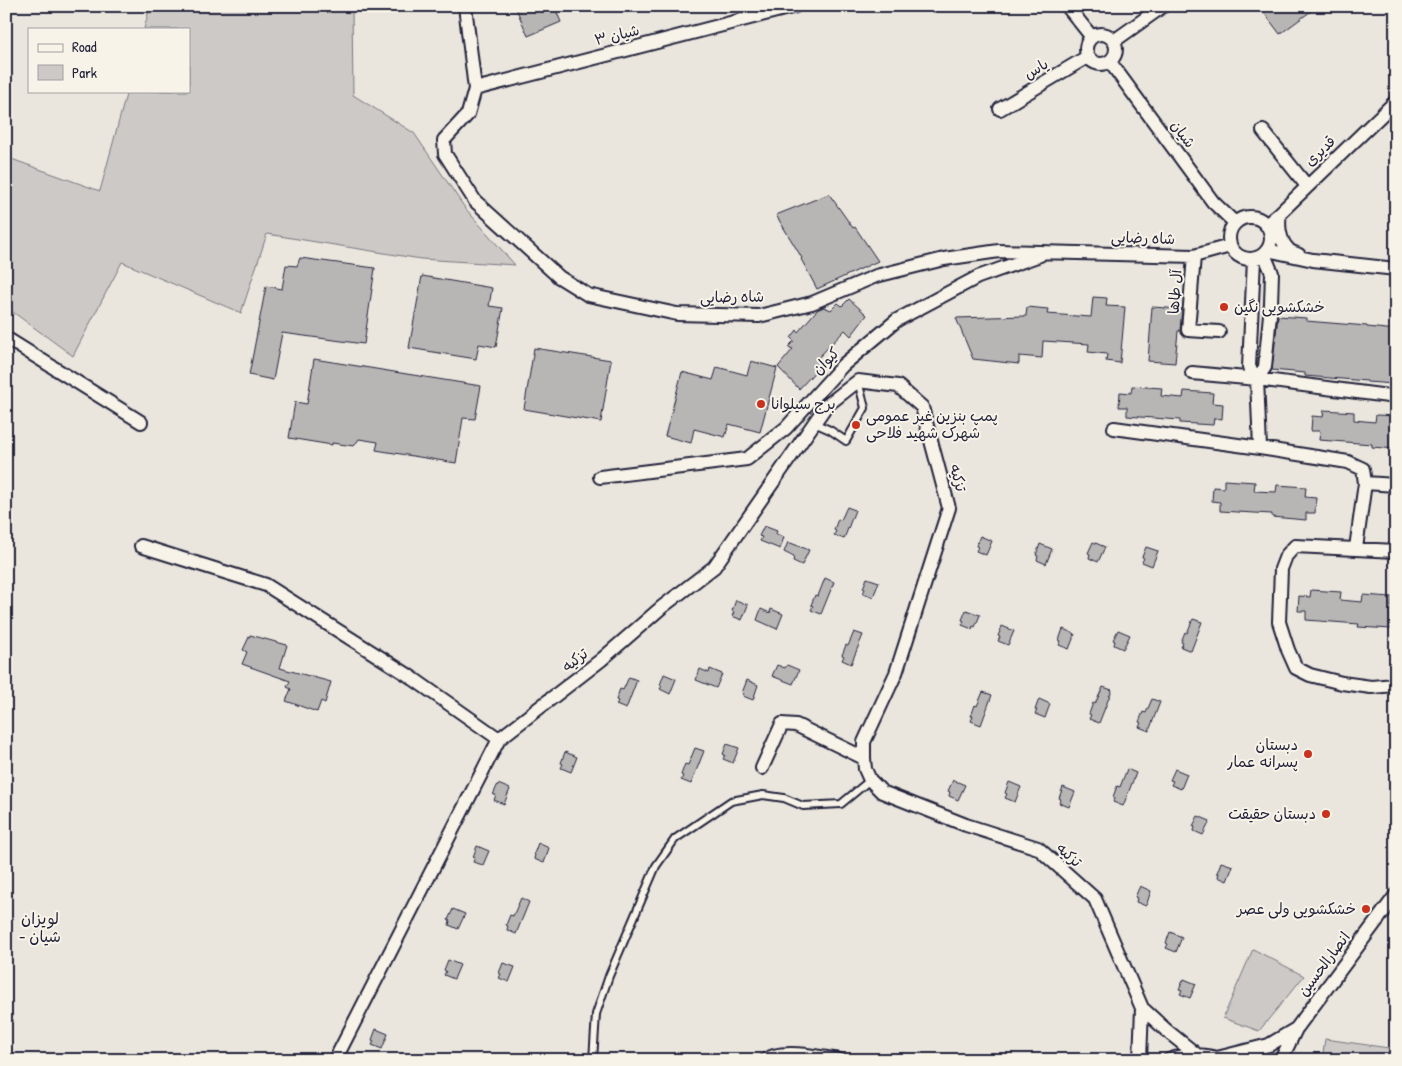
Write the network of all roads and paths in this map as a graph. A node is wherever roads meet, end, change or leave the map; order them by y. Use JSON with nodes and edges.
{"nodes":[{"id":1,"x":465,"y":6,"type":"edge"},
{"id":2,"x":796,"y":6,"type":"edge"},
{"id":3,"x":1067,"y":6,"type":"edge"},
{"id":4,"x":1163,"y":6,"type":"edge"},
{"id":5,"x":1091,"y":36,"type":"junction"},
{"id":6,"x":1114,"y":41,"type":"junction"},
{"id":7,"x":1087,"y":57,"type":"junction"},
{"id":8,"x":1110,"y":62,"type":"junction"},
{"id":9,"x":475,"y":88,"type":"junction"},
{"id":10,"x":1396,"y":101,"type":"edge"},
{"id":11,"x":1000,"y":109,"type":"dead end"},
{"id":12,"x":1263,"y":131,"type":"dead end"},
{"id":13,"x":1308,"y":186,"type":"junction"},
{"id":14,"x":1280,"y":213,"type":"junction"},
{"id":15,"x":1235,"y":222,"type":"junction"},
{"id":16,"x":1266,"y":224,"type":"junction"},
{"id":17,"x":1230,"y":246,"type":"junction"},
{"id":18,"x":1047,"y":252,"type":"junction"},
{"id":19,"x":1262,"y":254,"type":"junction"},
{"id":20,"x":1194,"y":256,"type":"junction"},
{"id":21,"x":1313,"y":260,"type":"junction"},
{"id":22,"x":1394,"y":265,"type":"edge"},
{"id":23,"x":1219,"y":332,"type":"dead end"},
{"id":24,"x":6,"y":338,"type":"edge"},
{"id":25,"x":1192,"y":373,"type":"dead end"},
{"id":26,"x":858,"y":380,"type":"junction"},
{"id":27,"x":1257,"y":380,"type":"junction"},
{"id":28,"x":1396,"y":397,"type":"edge"},
{"id":29,"x":141,"y":422,"type":"dead end"},
{"id":30,"x":814,"y":423,"type":"junction"},
{"id":31,"x":1114,"y":428,"type":"dead end"},
{"id":32,"x":1260,"y":448,"type":"junction"},
{"id":33,"x":600,"y":477,"type":"dead end"},
{"id":34,"x":1365,"y":483,"type":"junction"},
{"id":35,"x":1396,"y":485,"type":"edge"},
{"id":36,"x":141,"y":546,"type":"dead end"},
{"id":37,"x":1356,"y":548,"type":"junction"},
{"id":38,"x":1396,"y":551,"type":"edge"},
{"id":39,"x":1396,"y":685,"type":"edge"},
{"id":40,"x":499,"y":739,"type":"junction"},
{"id":41,"x":864,"y":758,"type":"junction"},
{"id":42,"x":762,"y":768,"type":"dead end"},
{"id":43,"x":870,"y":780,"type":"junction"},
{"id":44,"x":1396,"y":895,"type":"edge"},
{"id":45,"x":1142,"y":1008,"type":"junction"},
{"id":46,"x":1296,"y":1029,"type":"junction"},
{"id":47,"x":1197,"y":1055,"type":"junction"},
{"id":48,"x":1220,"y":1059,"type":"edge"},
{"id":49,"x":335,"y":1060,"type":"edge"},
{"id":50,"x":593,"y":1060,"type":"edge"},
{"id":51,"x":766,"y":1060,"type":"edge"},
{"id":52,"x":839,"y":1060,"type":"edge"},
{"id":53,"x":1140,"y":1060,"type":"edge"},
{"id":54,"x":1169,"y":1060,"type":"edge"},
{"id":55,"x":1281,"y":1060,"type":"edge"}],
"edges":[{"from":1,"to":9,"type":"street","name":"شاه رضایی"},
{"from":2,"to":9,"type":"street","name":"شیان ۳"},
{"from":3,"to":5,"type":"street"},
{"from":4,"to":6,"type":"street"},
{"from":5,"to":6,"type":"street"},
{"from":5,"to":7,"type":"street"},
{"from":6,"to":8,"type":"street"},
{"from":7,"to":8,"type":"street"},
{"from":7,"to":11,"type":"street","name":"یاس"},
{"from":8,"to":15,"type":"street","name":"شیان"},
{"from":9,"to":18,"type":"street","name":"شاه رضایی"},
{"from":10,"to":13,"type":"street","name":"قدیری"},
{"from":12,"to":13,"type":"street"},
{"from":13,"to":14,"type":"street","name":"قدیری"},
{"from":14,"to":16,"type":"street","name":"قدیری"},
{"from":14,"to":21,"type":"street"},
{"from":15,"to":16,"type":"street"},
{"from":15,"to":17,"type":"street"},
{"from":16,"to":19,"type":"street"},
{"from":17,"to":19,"type":"street"},
{"from":17,"to":20,"type":"street","name":"شاه رضایی"},
{"from":18,"to":20,"type":"street","name":"شاه رضایی"},
{"from":18,"to":33,"type":"street","name":"کیوان"},
{"from":19,"to":21,"type":"street"},
{"from":19,"to":27,"type":"street"},
{"from":19,"to":27,"type":"street"},
{"from":20,"to":23,"type":"street","name":"آل طاها"},
{"from":21,"to":22,"type":"street"},
{"from":24,"to":29,"type":"street"},
{"from":25,"to":27,"type":"street"},
{"from":26,"to":30,"type":"street","name":"تزکیه"},
{"from":26,"to":30,"type":"lane"},
{"from":26,"to":41,"type":"street","name":"تزکیه"},
{"from":27,"to":28,"type":"street"},
{"from":27,"to":32,"type":"street"},
{"from":30,"to":40,"type":"street","name":"تزکیه"},
{"from":31,"to":32,"type":"street"},
{"from":32,"to":34,"type":"street"},
{"from":34,"to":35,"type":"street"},
{"from":34,"to":37,"type":"street"},
{"from":36,"to":40,"type":"street"},
{"from":37,"to":38,"type":"street"},
{"from":37,"to":39,"type":"street"},
{"from":40,"to":49,"type":"street"},
{"from":41,"to":42,"type":"street"},
{"from":41,"to":43,"type":"street","name":"تزکیه"},
{"from":43,"to":45,"type":"street","name":"تزکیه"},
{"from":43,"to":50,"type":"lane"},
{"from":44,"to":46,"type":"street","name":"انصارالحسین"},
{"from":45,"to":47,"type":"street","name":"تزکیه"},
{"from":45,"to":53,"type":"street","name":"تزکیه"},
{"from":46,"to":48,"type":"street"},
{"from":46,"to":55,"type":"street"},
{"from":47,"to":48,"type":"street"},
{"from":47,"to":54,"type":"street"},
{"from":51,"to":52,"type":"street"}]}
